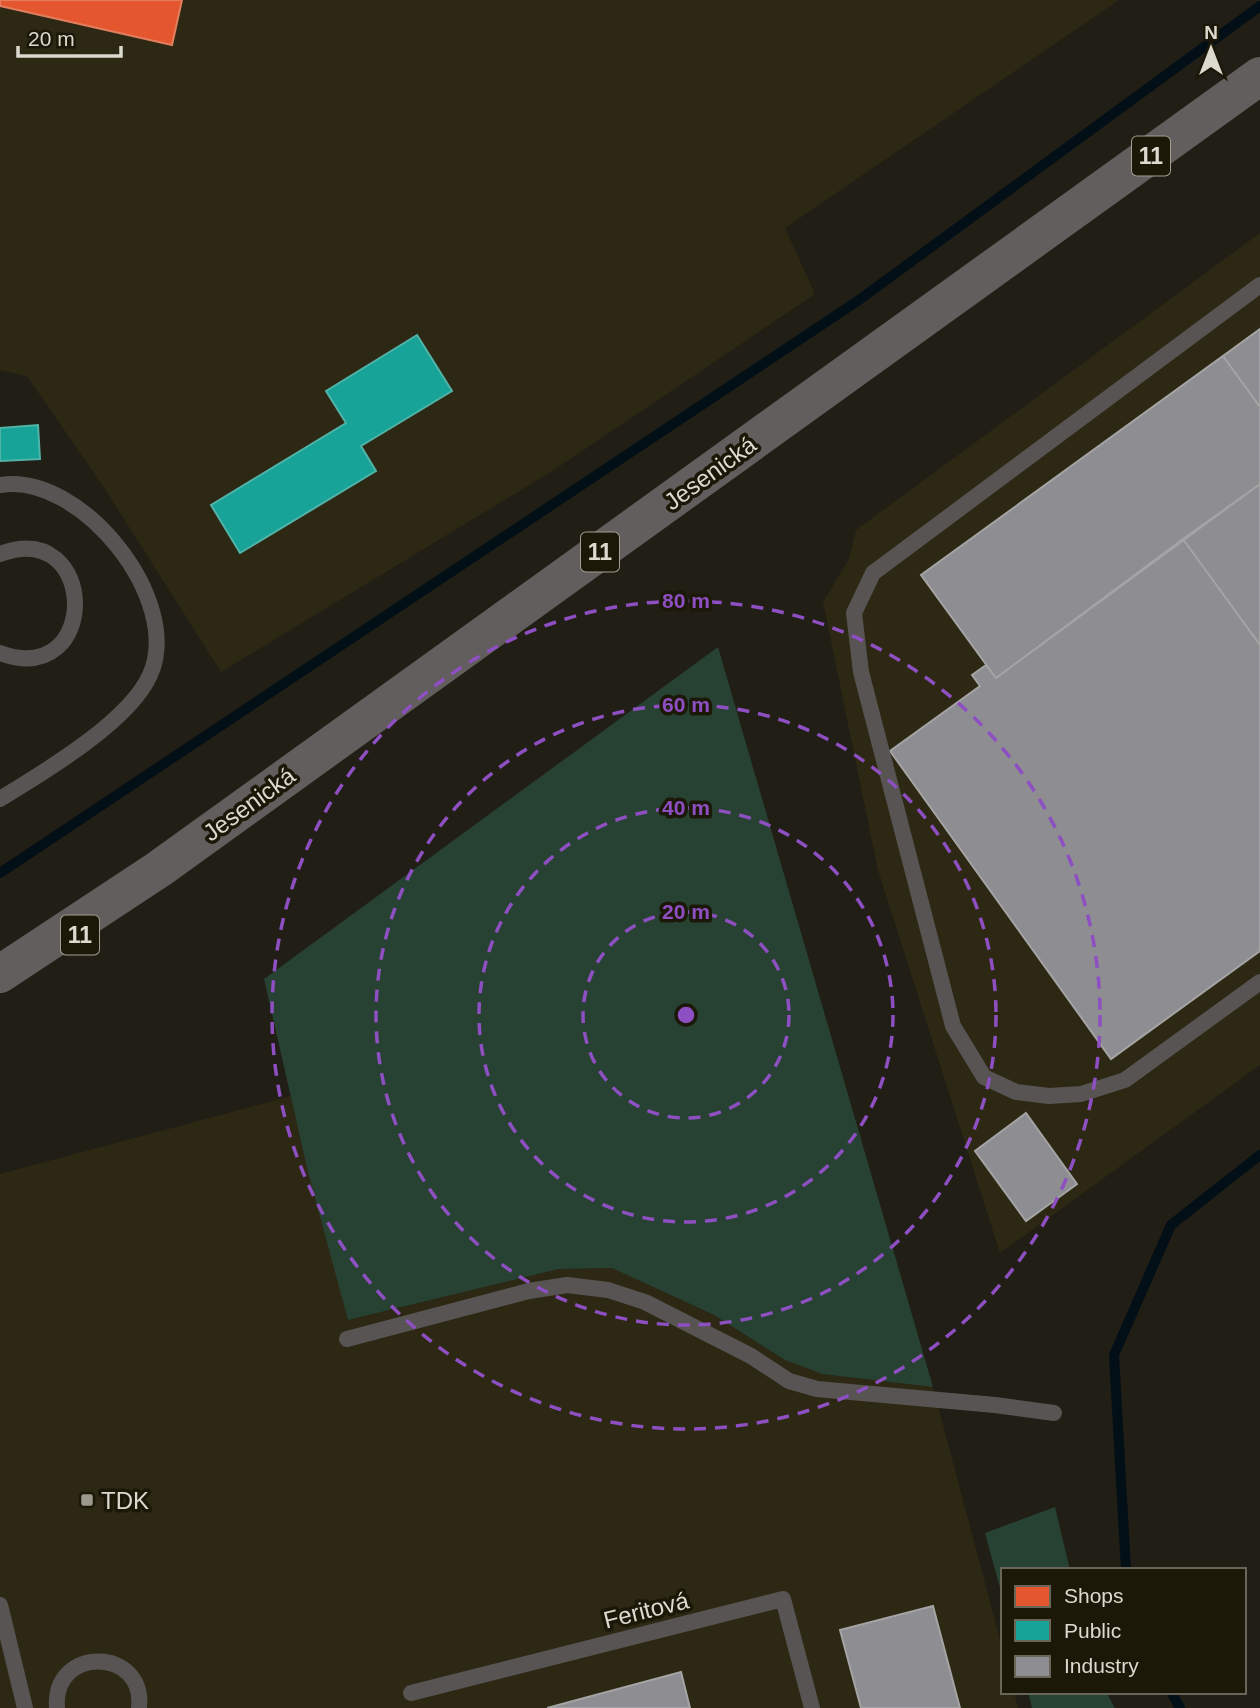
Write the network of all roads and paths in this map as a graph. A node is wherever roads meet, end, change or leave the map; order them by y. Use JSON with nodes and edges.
{"nodes":[{"id":1,"x":1260,"y":76,"type":"edge"},
{"id":2,"x":1260,"y":285,"type":"edge"},
{"id":3,"x":0,"y":485,"type":"edge"},
{"id":4,"x":0,"y":554,"type":"edge"},
{"id":5,"x":0,"y":653,"type":"edge"},
{"id":6,"x":0,"y":799,"type":"edge"},
{"id":7,"x":159,"y":869,"type":"junction"},
{"id":8,"x":0,"y":974,"type":"edge"},
{"id":9,"x":1260,"y":982,"type":"edge"},
{"id":10,"x":0,"y":1001,"type":"edge"},
{"id":11,"x":347,"y":1339,"type":"dead end"},
{"id":12,"x":1054,"y":1413,"type":"dead end"},
{"id":13,"x":0,"y":1605,"type":"edge"},
{"id":14,"x":411,"y":1693,"type":"dead end"},
{"id":15,"x":25,"y":1708,"type":"edge"},
{"id":16,"x":57,"y":1708,"type":"edge"},
{"id":17,"x":139,"y":1708,"type":"edge"},
{"id":18,"x":812,"y":1708,"type":"edge"}],
"edges":[{"from":1,"to":7,"type":"main road","name":"Jesenická","number":"11"},
{"from":2,"to":9,"type":"lane"},
{"from":3,"to":6,"type":"lane"},
{"from":4,"to":5,"type":"lane"},
{"from":7,"to":8,"type":"main road","name":"Jesenická","number":"11"},
{"from":7,"to":10,"type":"main road","name":"Jesenická","number":"11"},
{"from":11,"to":12,"type":"lane"},
{"from":13,"to":15,"type":"lane"},
{"from":14,"to":18,"type":"lane","name":"Feritová"},
{"from":16,"to":17,"type":"lane"}]}
